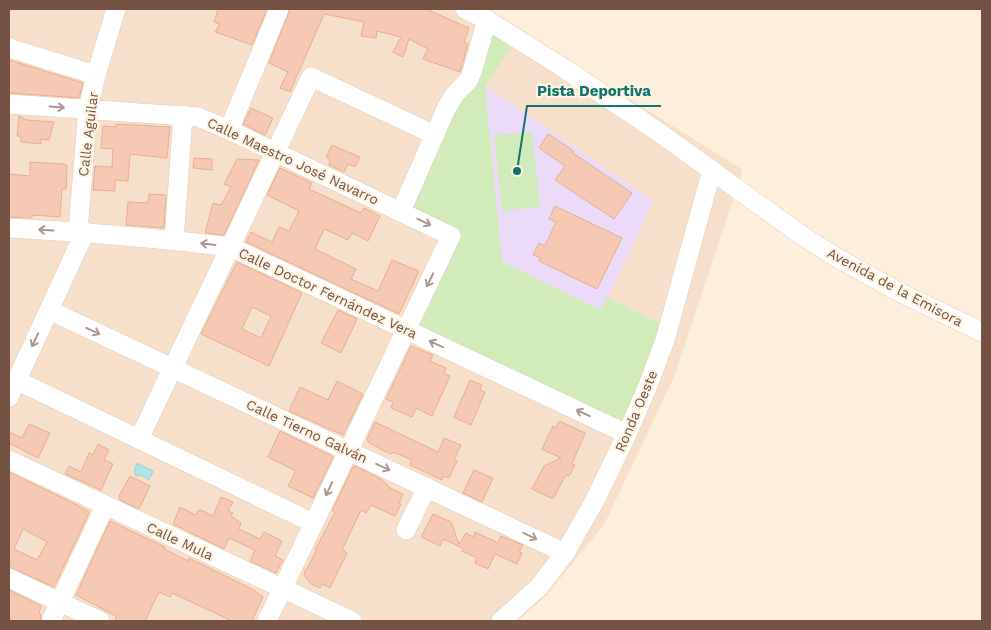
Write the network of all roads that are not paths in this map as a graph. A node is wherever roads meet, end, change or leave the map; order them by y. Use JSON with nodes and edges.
{"nodes":[{"id":1,"x":116,"y":9,"type":"edge"},
{"id":2,"x":279,"y":9,"type":"edge"},
{"id":3,"x":465,"y":9,"type":"edge"},
{"id":4,"x":487,"y":20,"type":"junction"},
{"id":5,"x":9,"y":48,"type":"edge"},
{"id":6,"x":96,"y":75,"type":"junction"},
{"id":7,"x":9,"y":104,"type":"edge"},
{"id":8,"x":88,"y":109,"type":"junction"},
{"id":9,"x":183,"y":115,"type":"junction"},
{"id":10,"x":229,"y":130,"type":"junction"},
{"id":11,"x":435,"y":135,"type":"junction"},
{"id":12,"x":275,"y":153,"type":"junction"},
{"id":13,"x":712,"y":170,"type":"junction"},
{"id":14,"x":402,"y":211,"type":"junction"},
{"id":15,"x":9,"y":228,"type":"edge"},
{"id":16,"x":82,"y":232,"type":"junction"},
{"id":17,"x":174,"y":240,"type":"junction"},
{"id":18,"x":231,"y":247,"type":"junction"},
{"id":19,"x":49,"y":310,"type":"junction"},
{"id":20,"x":405,"y":330,"type":"junction"},
{"id":21,"x":982,"y":332,"type":"edge"},
{"id":22,"x":173,"y":368,"type":"junction"},
{"id":23,"x":13,"y":388,"type":"edge"},
{"id":24,"x":627,"y":434,"type":"junction"},
{"id":25,"x":139,"y":439,"type":"junction"},
{"id":26,"x":348,"y":450,"type":"junction"},
{"id":27,"x":9,"y":460,"type":"edge"},
{"id":28,"x":427,"y":487,"type":"junction"},
{"id":29,"x":105,"y":506,"type":"junction"},
{"id":30,"x":313,"y":523,"type":"junction"},
{"id":31,"x":406,"y":530,"type":"dead end"},
{"id":32,"x":566,"y":552,"type":"junction"},
{"id":33,"x":9,"y":578,"type":"edge"},
{"id":34,"x":282,"y":589,"type":"junction"},
{"id":35,"x":60,"y":602,"type":"junction"},
{"id":36,"x":51,"y":621,"type":"edge"},
{"id":37,"x":100,"y":621,"type":"edge"},
{"id":38,"x":267,"y":621,"type":"edge"},
{"id":39,"x":352,"y":621,"type":"edge"},
{"id":40,"x":501,"y":621,"type":"edge"}],
"edges":[{"from":1,"to":6,"type":"street","name":"Calle Aguilar"},
{"from":2,"to":10,"type":"street"},
{"from":3,"to":4,"type":"street","name":"Avenida de la Emisora"},
{"from":4,"to":11,"type":"street"},
{"from":4,"to":13,"type":"street","name":"Avenida de la Emisora"},
{"from":5,"to":6,"type":"street"},
{"from":6,"to":8,"type":"street","name":"Calle Aguilar"},
{"from":7,"to":8,"type":"street","name":"Calle Maestro José Navarro","one_way":true},
{"from":8,"to":9,"type":"street","name":"Calle Maestro José Navarro"},
{"from":8,"to":16,"type":"street","name":"Calle Aguilar"},
{"from":9,"to":10,"type":"street","name":"Calle Maestro José Navarro"},
{"from":9,"to":17,"type":"street"},
{"from":10,"to":12,"type":"street","name":"Calle Maestro José Navarro"},
{"from":11,"to":12,"type":"street"},
{"from":11,"to":14,"type":"street"},
{"from":12,"to":14,"type":"street","name":"Calle Maestro José Navarro"},
{"from":12,"to":18,"type":"street"},
{"from":13,"to":21,"type":"street","name":"Avenida de la Emisora"},
{"from":13,"to":24,"type":"street","name":"Ronda Oeste"},
{"from":14,"to":20,"type":"street","name":"Calle Maestro José Navarro","one_way":true},
{"from":16,"to":15,"type":"street","name":"Calle Doctor Fernández Vera","one_way":true},
{"from":16,"to":17,"type":"street","name":"Calle Doctor Fernández Vera"},
{"from":16,"to":19,"type":"street","name":"Calle Aguilar"},
{"from":18,"to":17,"type":"street","name":"Calle Doctor Fernández Vera","one_way":true},
{"from":18,"to":20,"type":"street","name":"Calle Doctor Fernández Vera"},
{"from":18,"to":22,"type":"street"},
{"from":19,"to":22,"type":"street","name":"Calle Tierno Galván","one_way":true},
{"from":19,"to":23,"type":"street","name":"Calle Aguilar","one_way":true},
{"from":24,"to":20,"type":"street","name":"Calle Doctor Fernández Vera","one_way":true},
{"from":20,"to":26,"type":"street"},
{"from":22,"to":25,"type":"street"},
{"from":22,"to":26,"type":"street","name":"Calle Tierno Galván"},
{"from":23,"to":25,"type":"street"},
{"from":24,"to":32,"type":"street","name":"Ronda Oeste"},
{"from":25,"to":30,"type":"street"},
{"from":26,"to":28,"type":"street","name":"Calle Tierno Galván","one_way":true},
{"from":26,"to":30,"type":"street","one_way":true},
{"from":27,"to":29,"type":"street","name":"Calle Mula"},
{"from":28,"to":31,"type":"street"},
{"from":28,"to":32,"type":"street","name":"Calle Tierno Galván","one_way":true},
{"from":29,"to":34,"type":"street","name":"Calle Mula"},
{"from":29,"to":35,"type":"street"},
{"from":30,"to":34,"type":"street"},
{"from":32,"to":40,"type":"street","name":"Ronda Oeste"},
{"from":33,"to":35,"type":"street"},
{"from":34,"to":38,"type":"street"},
{"from":34,"to":39,"type":"street","name":"Calle Mula"},
{"from":35,"to":36,"type":"street"},
{"from":35,"to":37,"type":"street"}]}
